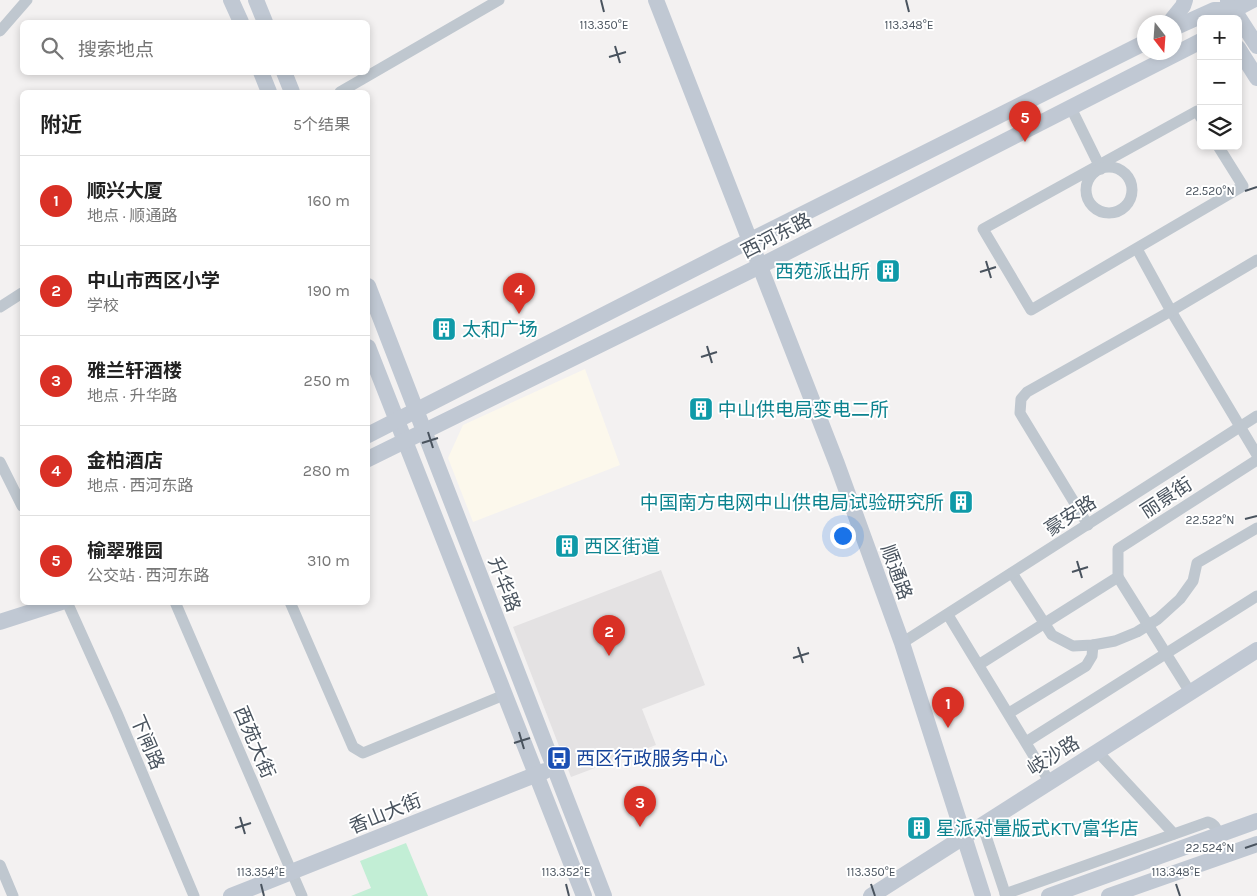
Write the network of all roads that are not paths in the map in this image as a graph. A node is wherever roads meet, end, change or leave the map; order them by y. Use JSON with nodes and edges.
{"nodes":[{"id":1,"x":27,"y":0,"type":"edge"},
{"id":2,"x":232,"y":0,"type":"edge"},
{"id":3,"x":256,"y":0,"type":"edge"},
{"id":4,"x":499,"y":0,"type":"edge"},
{"id":5,"x":656,"y":0,"type":"edge"},
{"id":6,"x":1185,"y":0,"type":"edge"},
{"id":7,"x":1253,"y":0,"type":"edge"},
{"id":8,"x":1214,"y":9,"type":"edge"},
{"id":9,"x":1230,"y":10,"type":"edge"},
{"id":10,"x":1176,"y":15,"type":"edge"},
{"id":11,"x":240,"y":20,"type":"edge"},
{"id":12,"x":264,"y":20,"type":"edge"},
{"id":13,"x":1182,"y":24,"type":"edge"},
{"id":14,"x":0,"y":31,"type":"edge"},
{"id":15,"x":1197,"y":43,"type":"edge"},
{"id":16,"x":1137,"y":46,"type":"edge"},
{"id":17,"x":1257,"y":46,"type":"edge"},
{"id":18,"x":1182,"y":50,"type":"edge"},
{"id":19,"x":1182,"y":54,"type":"edge"},
{"id":20,"x":1197,"y":54,"type":"edge"},
{"id":21,"x":1242,"y":56,"type":"edge"},
{"id":22,"x":1163,"y":60,"type":"edge"},
{"id":23,"x":1248,"y":68,"type":"edge"},
{"id":24,"x":262,"y":75,"type":"edge"},
{"id":25,"x":285,"y":75,"type":"edge"},
{"id":26,"x":369,"y":75,"type":"edge"},
{"id":27,"x":370,"y":75,"type":"edge"},
{"id":28,"x":268,"y":90,"type":"edge"},
{"id":29,"x":291,"y":90,"type":"edge"},
{"id":30,"x":343,"y":90,"type":"edge"},
{"id":31,"x":1071,"y":108,"type":"junction"},
{"id":32,"x":1197,"y":112,"type":"edge"},
{"id":33,"x":1220,"y":150,"type":"edge"},
{"id":34,"x":1100,"y":167,"type":"junction"},
{"id":35,"x":750,"y":240,"type":"junction"},
{"id":36,"x":1137,"y":249,"type":"junction"},
{"id":37,"x":1257,"y":260,"type":"edge"},
{"id":38,"x":760,"y":266,"type":"junction"},
{"id":39,"x":370,"y":291,"type":"edge"},
{"id":40,"x":20,"y":294,"type":"edge"},
{"id":41,"x":0,"y":307,"type":"edge"},
{"id":42,"x":1171,"y":311,"type":"junction"},
{"id":43,"x":370,"y":352,"type":"edge"},
{"id":44,"x":416,"y":410,"type":"junction"},
{"id":45,"x":1257,"y":416,"type":"edge"},
{"id":46,"x":395,"y":421,"type":"junction"},
{"id":47,"x":1240,"y":427,"type":"junction"},
{"id":48,"x":424,"y":430,"type":"junction"},
{"id":49,"x":370,"y":434,"type":"edge"},
{"id":50,"x":403,"y":441,"type":"junction"},
{"id":51,"x":1257,"y":455,"type":"edge"},
{"id":52,"x":370,"y":458,"type":"edge"},
{"id":53,"x":1257,"y":460,"type":"edge"},
{"id":54,"x":0,"y":462,"type":"edge"},
{"id":55,"x":20,"y":502,"type":"edge"},
{"id":56,"x":1088,"y":525,"type":"junction"},
{"id":57,"x":1257,"y":528,"type":"edge"},
{"id":58,"x":1012,"y":573,"type":"junction"},
{"id":59,"x":1118,"y":577,"type":"junction"},
{"id":60,"x":1257,"y":596,"type":"edge"},
{"id":61,"x":53,"y":605,"type":"edge"},
{"id":62,"x":68,"y":605,"type":"edge"},
{"id":63,"x":176,"y":605,"type":"edge"},
{"id":64,"x":291,"y":605,"type":"edge"},
{"id":65,"x":948,"y":615,"type":"junction"},
{"id":66,"x":0,"y":622,"type":"edge"},
{"id":67,"x":1045,"y":623,"type":"junction"},
{"id":68,"x":1148,"y":625,"type":"junction"},
{"id":69,"x":902,"y":643,"type":"junction"},
{"id":70,"x":1093,"y":645,"type":"junction"},
{"id":71,"x":1257,"y":650,"type":"edge"},
{"id":72,"x":1166,"y":654,"type":"junction"},
{"id":73,"x":980,"y":664,"type":"junction"},
{"id":74,"x":524,"y":687,"type":"junction"},
{"id":75,"x":1190,"y":692,"type":"junction"},
{"id":76,"x":504,"y":694,"type":"junction"},
{"id":77,"x":1009,"y":713,"type":"junction"},
{"id":78,"x":1026,"y":742,"type":"junction"},
{"id":79,"x":1097,"y":751,"type":"junction"},
{"id":80,"x":554,"y":766,"type":"junction"},
{"id":81,"x":536,"y":774,"type":"junction"},
{"id":82,"x":1049,"y":781,"type":"junction"},
{"id":83,"x":1257,"y":821,"type":"edge"},
{"id":84,"x":982,"y":824,"type":"junction"},
{"id":85,"x":1174,"y":834,"type":"junction"},
{"id":86,"x":1219,"y":835,"type":"junction"},
{"id":87,"x":963,"y":836,"type":"junction"},
{"id":88,"x":1257,"y":844,"type":"edge"},
{"id":89,"x":0,"y":865,"type":"edge"},
{"id":90,"x":292,"y":872,"type":"junction"},
{"id":91,"x":1006,"y":895,"type":"edge"},
{"id":92,"x":13,"y":896,"type":"edge"},
{"id":93,"x":194,"y":896,"type":"edge"},
{"id":94,"x":231,"y":896,"type":"edge"},
{"id":95,"x":302,"y":896,"type":"edge"},
{"id":96,"x":584,"y":896,"type":"edge"},
{"id":97,"x":604,"y":896,"type":"edge"},
{"id":98,"x":871,"y":896,"type":"edge"},
{"id":99,"x":983,"y":896,"type":"edge"},
{"id":100,"x":1049,"y":896,"type":"edge"},
{"id":101,"x":1109,"y":896,"type":"edge"}],
"edges":[{"from":1,"to":14,"type":"street"},
{"from":2,"to":11,"type":"street"},
{"from":3,"to":12,"type":"street"},
{"from":4,"to":27,"type":"street"},
{"from":5,"to":35,"type":"street","name":"顺通路"},
{"from":6,"to":10,"type":"street"},
{"from":7,"to":9,"type":"street"},
{"from":8,"to":9,"type":"street"},
{"from":8,"to":13,"type":"street"},
{"from":9,"to":17,"type":"street"},
{"from":15,"to":18,"type":"street","name":"西河东路"},
{"from":16,"to":35,"type":"street","name":"西河东路"},
{"from":19,"to":20,"type":"street"},
{"from":21,"to":23,"type":"street"},
{"from":22,"to":31,"type":"street","name":"西河东路"},
{"from":24,"to":28,"type":"street"},
{"from":25,"to":29,"type":"street"},
{"from":26,"to":30,"type":"street"},
{"from":31,"to":34,"type":"street"},
{"from":31,"to":38,"type":"street","name":"西河东路"},
{"from":32,"to":34,"type":"street"},
{"from":33,"to":36,"type":"street"},
{"from":34,"to":34,"type":"street"},
{"from":34,"to":36,"type":"street"},
{"from":35,"to":38,"type":"street","name":"顺通路"},
{"from":35,"to":44,"type":"street","name":"西河东路"},
{"from":36,"to":42,"type":"street"},
{"from":37,"to":42,"type":"street"},
{"from":38,"to":48,"type":"street","name":"西河东路"},
{"from":38,"to":69,"type":"street","name":"顺通路"},
{"from":39,"to":44,"type":"street","name":"升华路"},
{"from":40,"to":41,"type":"street"},
{"from":42,"to":47,"type":"street"},
{"from":42,"to":56,"type":"street"},
{"from":43,"to":46,"type":"street"},
{"from":44,"to":46,"type":"street","name":"西河东路"},
{"from":44,"to":48,"type":"street","name":"升华路"},
{"from":45,"to":47,"type":"street","name":"豪安路"},
{"from":46,"to":49,"type":"street","name":"西河东路"},
{"from":46,"to":50,"type":"street"},
{"from":47,"to":51,"type":"street"},
{"from":47,"to":56,"type":"street","name":"豪安路"},
{"from":48,"to":50,"type":"street","name":"西河东路"},
{"from":48,"to":74,"type":"street","name":"升华路"},
{"from":50,"to":52,"type":"street","name":"西河东路"},
{"from":50,"to":76,"type":"street"},
{"from":53,"to":59,"type":"street","name":"丽景街"},
{"from":54,"to":55,"type":"street"},
{"from":56,"to":58,"type":"street","name":"豪安路"},
{"from":57,"to":68,"type":"street"},
{"from":58,"to":65,"type":"street","name":"豪安路"},
{"from":58,"to":67,"type":"street"},
{"from":59,"to":67,"type":"street"},
{"from":59,"to":68,"type":"street"},
{"from":60,"to":72,"type":"street"},
{"from":61,"to":66,"type":"street"},
{"from":62,"to":93,"type":"street","name":"下闸路"},
{"from":63,"to":90,"type":"street","name":"西苑大街"},
{"from":64,"to":76,"type":"street"},
{"from":65,"to":69,"type":"street","name":"豪安路"},
{"from":65,"to":73,"type":"street"},
{"from":67,"to":70,"type":"street"},
{"from":67,"to":73,"type":"street"},
{"from":68,"to":70,"type":"street"},
{"from":68,"to":72,"type":"street"},
{"from":69,"to":87,"type":"street","name":"顺通路"},
{"from":70,"to":77,"type":"street"},
{"from":71,"to":75,"type":"street","name":"岐沙路"},
{"from":72,"to":75,"type":"street"},
{"from":72,"to":78,"type":"street"},
{"from":73,"to":77,"type":"street"},
{"from":74,"to":76,"type":"street"},
{"from":74,"to":80,"type":"street","name":"升华路"},
{"from":75,"to":79,"type":"street","name":"岐沙路"},
{"from":76,"to":81,"type":"street"},
{"from":77,"to":78,"type":"street"},
{"from":78,"to":82,"type":"street"},
{"from":79,"to":82,"type":"street","name":"岐沙路"},
{"from":79,"to":85,"type":"street"},
{"from":80,"to":81,"type":"street","name":"香山大街"},
{"from":80,"to":97,"type":"street","name":"升华路"},
{"from":81,"to":90,"type":"street","name":"香山大街"},
{"from":81,"to":96,"type":"street"},
{"from":82,"to":84,"type":"street","name":"岐沙路"},
{"from":83,"to":86,"type":"street"},
{"from":84,"to":87,"type":"street","name":"岐沙路"},
{"from":84,"to":91,"type":"street"},
{"from":85,"to":86,"type":"street"},
{"from":85,"to":91,"type":"street"},
{"from":86,"to":100,"type":"street"},
{"from":87,"to":98,"type":"street","name":"岐沙路"},
{"from":87,"to":99,"type":"street","name":"顺通路"},
{"from":88,"to":101,"type":"street"},
{"from":89,"to":92,"type":"street"},
{"from":90,"to":94,"type":"street","name":"香山大街"},
{"from":90,"to":95,"type":"street","name":"西苑大街"}]}
